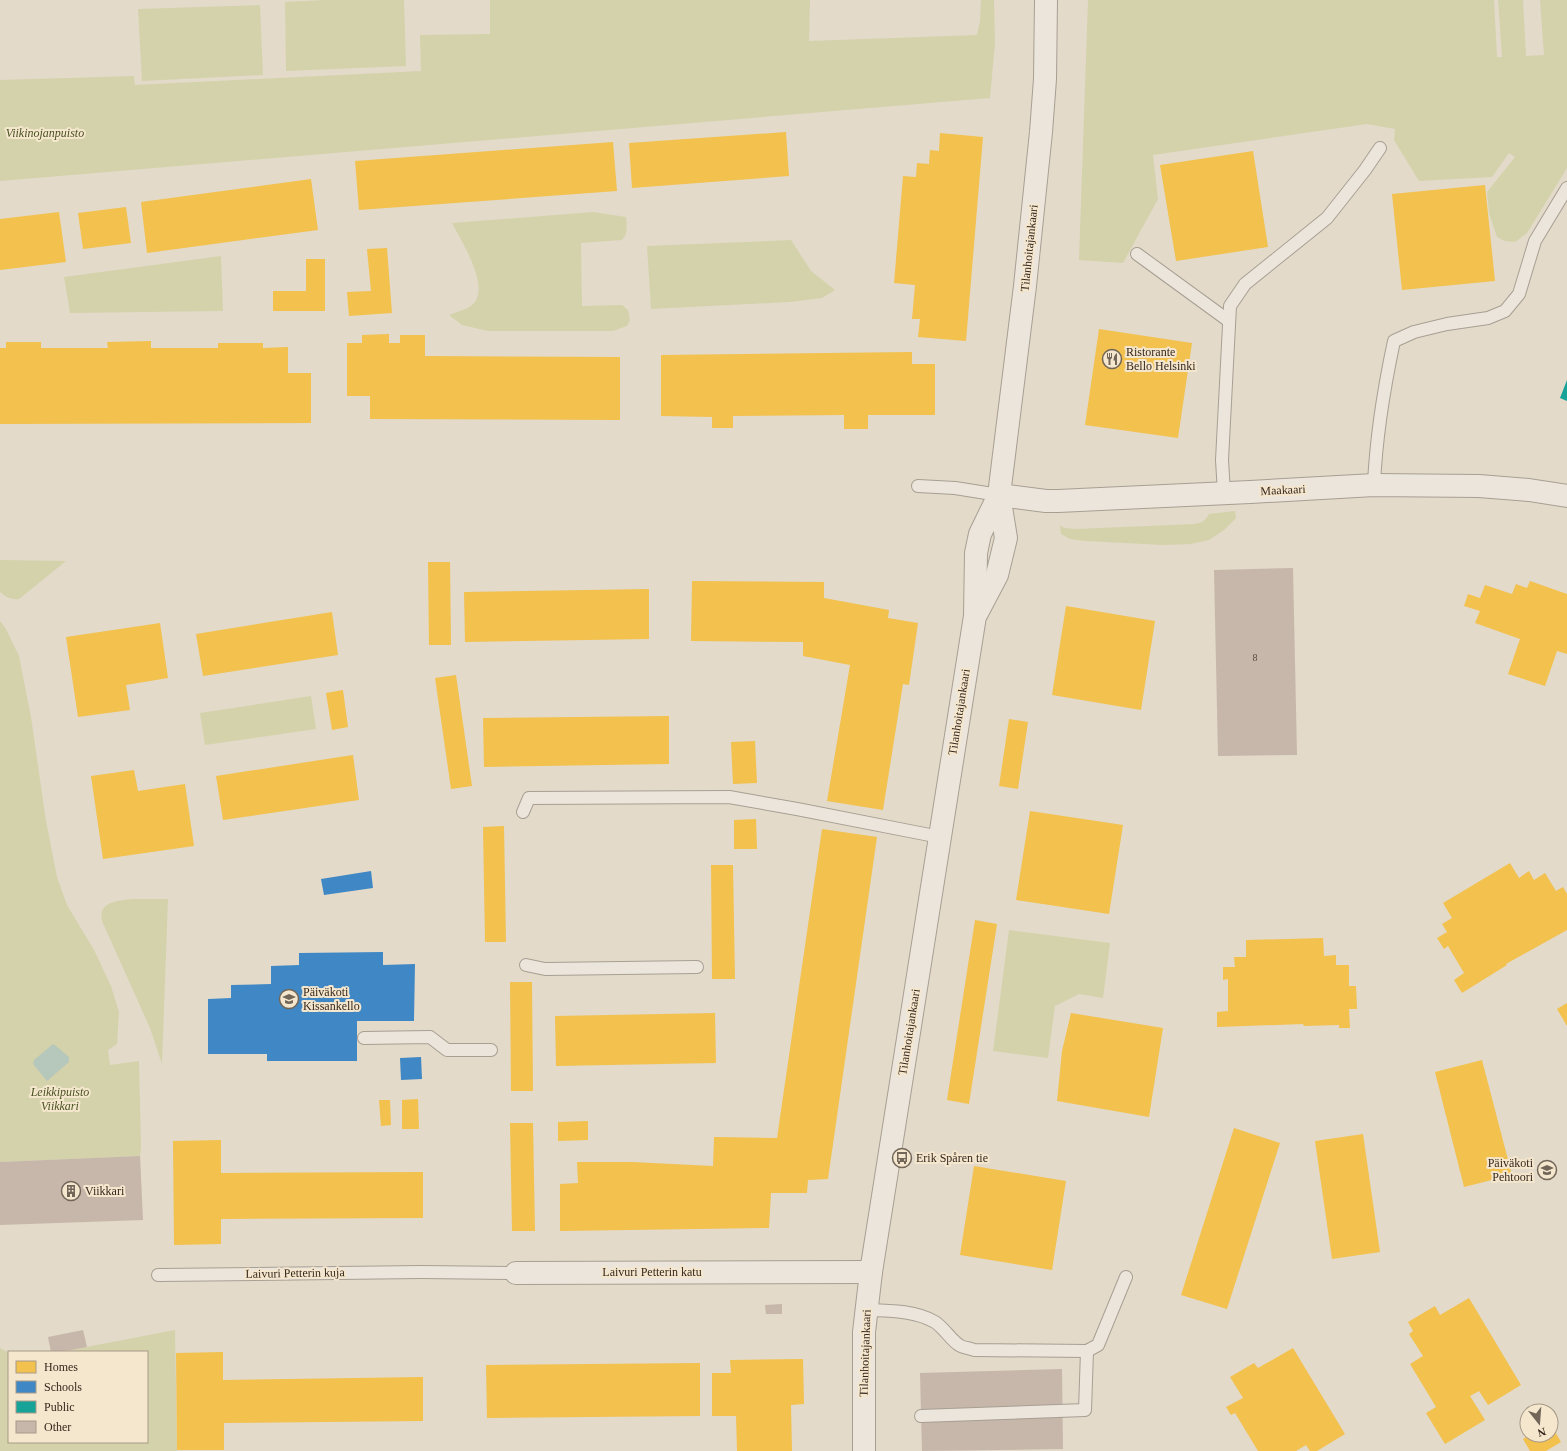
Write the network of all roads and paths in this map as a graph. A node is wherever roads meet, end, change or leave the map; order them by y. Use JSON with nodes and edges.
{"nodes":[{"id":1,"x":1046,"y":0,"type":"edge"},
{"id":2,"x":1380,"y":148,"type":"dead end"},
{"id":3,"x":1567,"y":188,"type":"edge"},
{"id":4,"x":1137,"y":254,"type":"dead end"},
{"id":5,"x":1229,"y":321,"type":"junction"},
{"id":6,"x":1374,"y":485,"type":"junction"},
{"id":7,"x":918,"y":486,"type":"dead end"},
{"id":8,"x":1224,"y":493,"type":"junction"},
{"id":9,"x":999,"y":495,"type":"junction"},
{"id":10,"x":1567,"y":496,"type":"edge"},
{"id":11,"x":523,"y":812,"type":"dead end"},
{"id":12,"x":940,"y":837,"type":"junction"},
{"id":13,"x":526,"y":966,"type":"dead end"},
{"id":14,"x":697,"y":967,"type":"dead end"},
{"id":15,"x":364,"y":1038,"type":"dead end"},
{"id":16,"x":491,"y":1050,"type":"dead end"},
{"id":17,"x":871,"y":1272,"type":"junction"},
{"id":18,"x":432,"y":1273,"type":"joint"},
{"id":19,"x":516,"y":1273,"type":"joint"},
{"id":20,"x":158,"y":1275,"type":"dead end"},
{"id":21,"x":1126,"y":1277,"type":"dead end"},
{"id":22,"x":866,"y":1310,"type":"junction"},
{"id":23,"x":1088,"y":1351,"type":"junction"},
{"id":24,"x":921,"y":1416,"type":"dead end"},
{"id":25,"x":864,"y":1451,"type":"edge"}],
"edges":[{"from":1,"to":9,"type":"street","name":"Tilanhoitajankaari"},
{"from":2,"to":5,"type":"lane"},
{"from":3,"to":6,"type":"lane"},
{"from":4,"to":5,"type":"lane"},
{"from":5,"to":8,"type":"lane"},
{"from":6,"to":8,"type":"street","name":"Maakaari"},
{"from":6,"to":10,"type":"street","name":"Maakaari"},
{"from":7,"to":9,"type":"lane"},
{"from":8,"to":9,"type":"street","name":"Maakaari"},
{"from":9,"to":12,"type":"street","name":"Tilanhoitajankaari"},
{"from":11,"to":12,"type":"lane"},
{"from":12,"to":17,"type":"street","name":"Tilanhoitajankaari"},
{"from":13,"to":14,"type":"lane"},
{"from":15,"to":16,"type":"lane"},
{"from":17,"to":19,"type":"street","name":"Laivuri Petterin katu"},
{"from":17,"to":22,"type":"street","name":"Tilanhoitajankaari"},
{"from":18,"to":19,"type":"lane","name":"Laivuri Petterin katu"},
{"from":18,"to":20,"type":"lane","name":"Laivuri Petterin kuja"},
{"from":21,"to":23,"type":"lane"},
{"from":22,"to":23,"type":"lane"},
{"from":22,"to":25,"type":"street","name":"Tilanhoitajankaari"},
{"from":23,"to":24,"type":"lane"}]}
